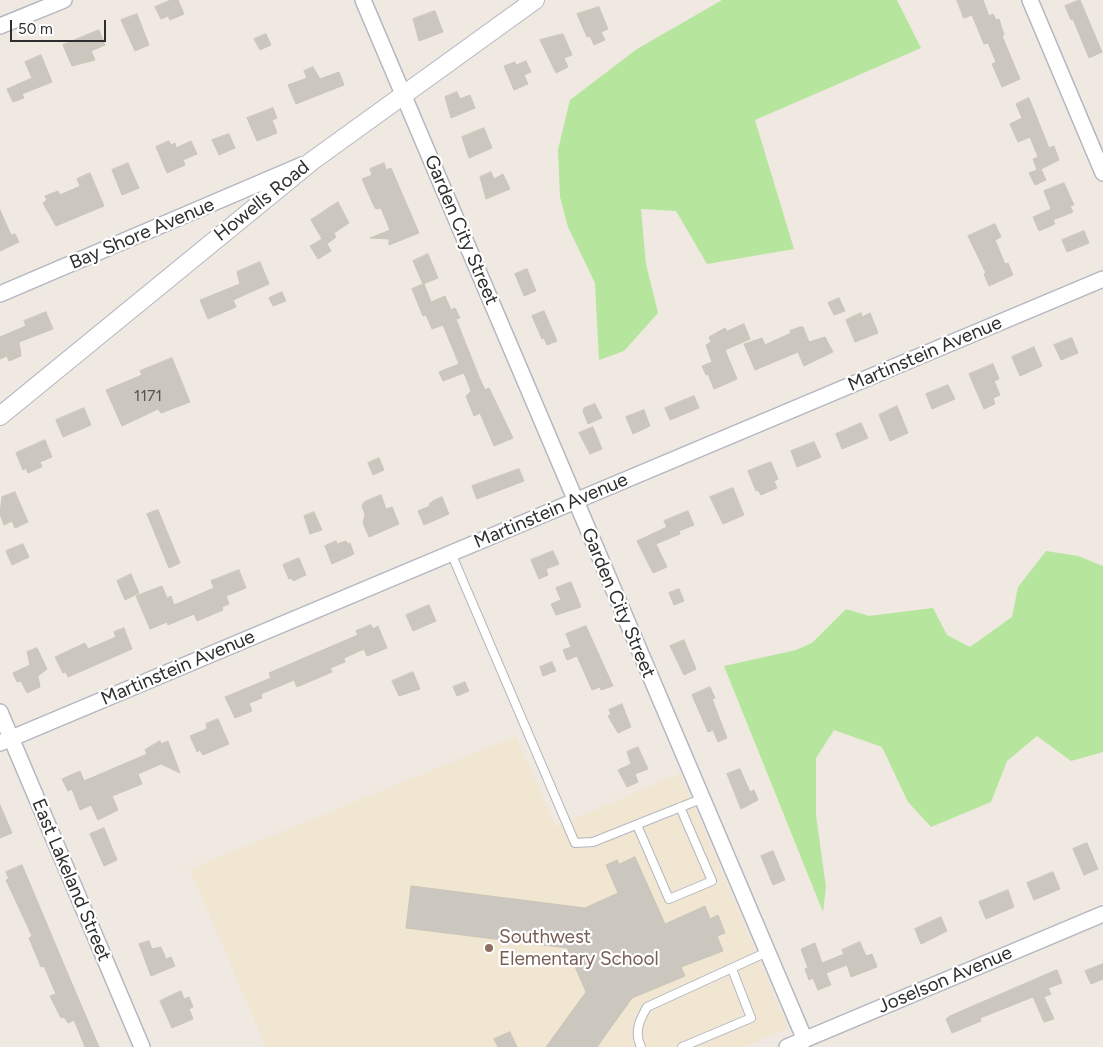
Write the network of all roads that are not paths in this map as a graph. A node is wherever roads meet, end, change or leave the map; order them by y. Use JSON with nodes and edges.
{"nodes":[{"id":1,"x":64,"y":0,"type":"edge"},
{"id":2,"x":363,"y":0,"type":"edge"},
{"id":3,"x":535,"y":0,"type":"edge"},
{"id":4,"x":1030,"y":0,"type":"edge"},
{"id":5,"x":0,"y":26,"type":"edge"},
{"id":6,"x":404,"y":96,"type":"junction"},
{"id":7,"x":312,"y":161,"type":"junction"},
{"id":8,"x":1103,"y":173,"type":"edge"},
{"id":9,"x":1103,"y":279,"type":"edge"},
{"id":10,"x":0,"y":294,"type":"edge"},
{"id":11,"x":0,"y":416,"type":"edge"},
{"id":12,"x":576,"y":500,"type":"junction"},
{"id":13,"x":451,"y":553,"type":"junction"},
{"id":14,"x":0,"y":712,"type":"edge"},
{"id":15,"x":5,"y":741,"type":"edge"},
{"id":16,"x":700,"y":799,"type":"junction"},
{"id":17,"x":680,"y":807,"type":"junction"},
{"id":18,"x":637,"y":825,"type":"junction"},
{"id":19,"x":1103,"y":914,"type":"edge"},
{"id":20,"x":767,"y":952,"type":"junction"},
{"id":21,"x":732,"y":969,"type":"junction"},
{"id":22,"x":805,"y":1040,"type":"junction"},
{"id":23,"x":142,"y":1047,"type":"edge"},
{"id":24,"x":641,"y":1047,"type":"edge"},
{"id":25,"x":682,"y":1047,"type":"edge"},
{"id":26,"x":788,"y":1047,"type":"edge"}],
"edges":[{"from":1,"to":5,"type":"street"},
{"from":2,"to":6,"type":"street","name":"Garden City Street"},
{"from":3,"to":6,"type":"street","name":"Howells Road"},
{"from":4,"to":8,"type":"street"},
{"from":6,"to":7,"type":"street","name":"Howells Road"},
{"from":6,"to":12,"type":"street","name":"Garden City Street"},
{"from":7,"to":10,"type":"street","name":"Bay Shore Avenue"},
{"from":7,"to":11,"type":"street","name":"Howells Road"},
{"from":9,"to":12,"type":"street","name":"Martinstein Avenue"},
{"from":12,"to":13,"type":"street","name":"Martinstein Avenue"},
{"from":12,"to":16,"type":"street","name":"Garden City Street"},
{"from":13,"to":15,"type":"street","name":"Martinstein Avenue"},
{"from":13,"to":18,"type":"lane"},
{"from":14,"to":15,"type":"street","name":"East Lakeland Street"},
{"from":15,"to":23,"type":"street","name":"East Lakeland Street"},
{"from":16,"to":17,"type":"lane"},
{"from":16,"to":20,"type":"street","name":"Garden City Street"},
{"from":17,"to":18,"type":"lane"},
{"from":17,"to":18,"type":"lane"},
{"from":19,"to":22,"type":"street","name":"Joselson Avenue"},
{"from":20,"to":21,"type":"lane"},
{"from":20,"to":22,"type":"street","name":"Garden City Street"},
{"from":21,"to":24,"type":"lane"},
{"from":21,"to":25,"type":"lane"},
{"from":22,"to":26,"type":"street","name":"Joselson Avenue"}]}
